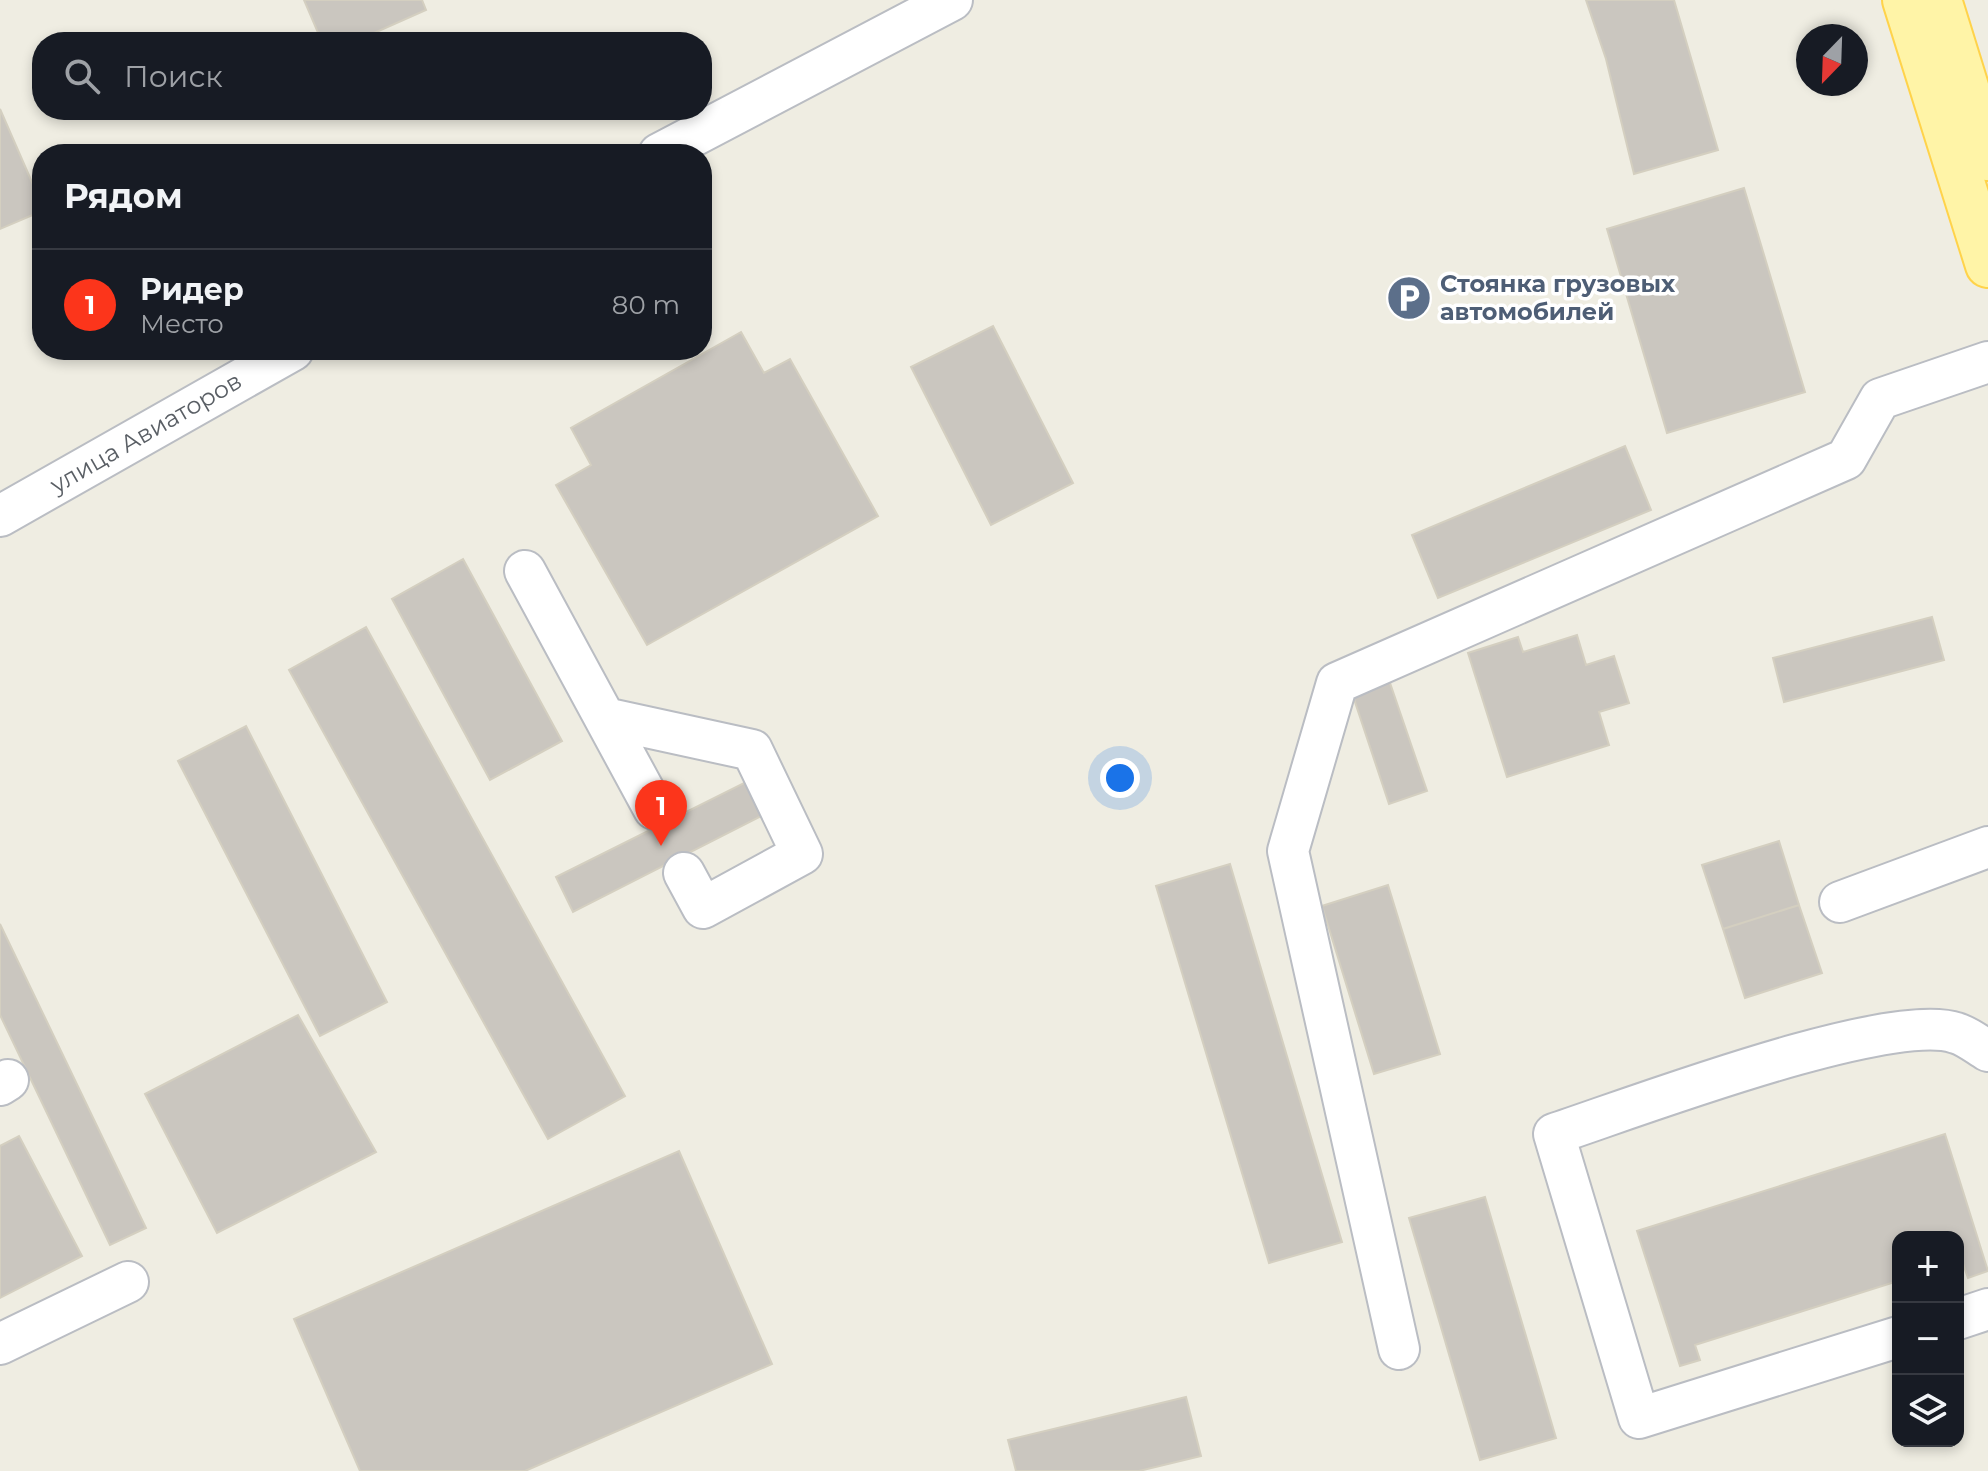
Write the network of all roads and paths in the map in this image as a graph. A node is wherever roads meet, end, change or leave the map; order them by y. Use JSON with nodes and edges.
{"nodes":[{"id":1,"x":952,"y":0,"type":"edge"},
{"id":2,"x":1905,"y":0,"type":"edge"},
{"id":3,"x":1939,"y":0,"type":"edge"},
{"id":4,"x":678,"y":144,"type":"edge"},
{"id":5,"x":1988,"y":158,"type":"edge"},
{"id":6,"x":1988,"y":265,"type":"edge"},
{"id":7,"x":275,"y":360,"type":"edge"},
{"id":8,"x":1988,"y":362,"type":"edge"},
{"id":9,"x":2,"y":511,"type":"edge"},
{"id":10,"x":525,"y":571,"type":"dead end"},
{"id":11,"x":605,"y":718,"type":"junction"},
{"id":12,"x":654,"y":809,"type":"dead end"},
{"id":13,"x":1988,"y":847,"type":"edge"},
{"id":14,"x":684,"y":873,"type":"dead end"},
{"id":15,"x":1840,"y":902,"type":"dead end"},
{"id":16,"x":1988,"y":1051,"type":"edge"},
{"id":17,"x":128,"y":1282,"type":"dead end"},
{"id":18,"x":1988,"y":1309,"type":"edge"},
{"id":19,"x":1964,"y":1317,"type":"edge"},
{"id":20,"x":1892,"y":1339,"type":"edge"},
{"id":21,"x":0,"y":1344,"type":"edge"},
{"id":22,"x":1399,"y":1349,"type":"dead end"}],
"edges":[{"from":1,"to":4,"type":"street"},
{"from":2,"to":6,"type":"main road"},
{"from":3,"to":5,"type":"main road"},
{"from":7,"to":9,"type":"street","name":"улица Авиаторов"},
{"from":8,"to":22,"type":"street"},
{"from":10,"to":11,"type":"street"},
{"from":11,"to":12,"type":"street"},
{"from":11,"to":14,"type":"street"},
{"from":13,"to":15,"type":"street"},
{"from":16,"to":20,"type":"street"},
{"from":17,"to":21,"type":"street"},
{"from":18,"to":19,"type":"street"}]}
